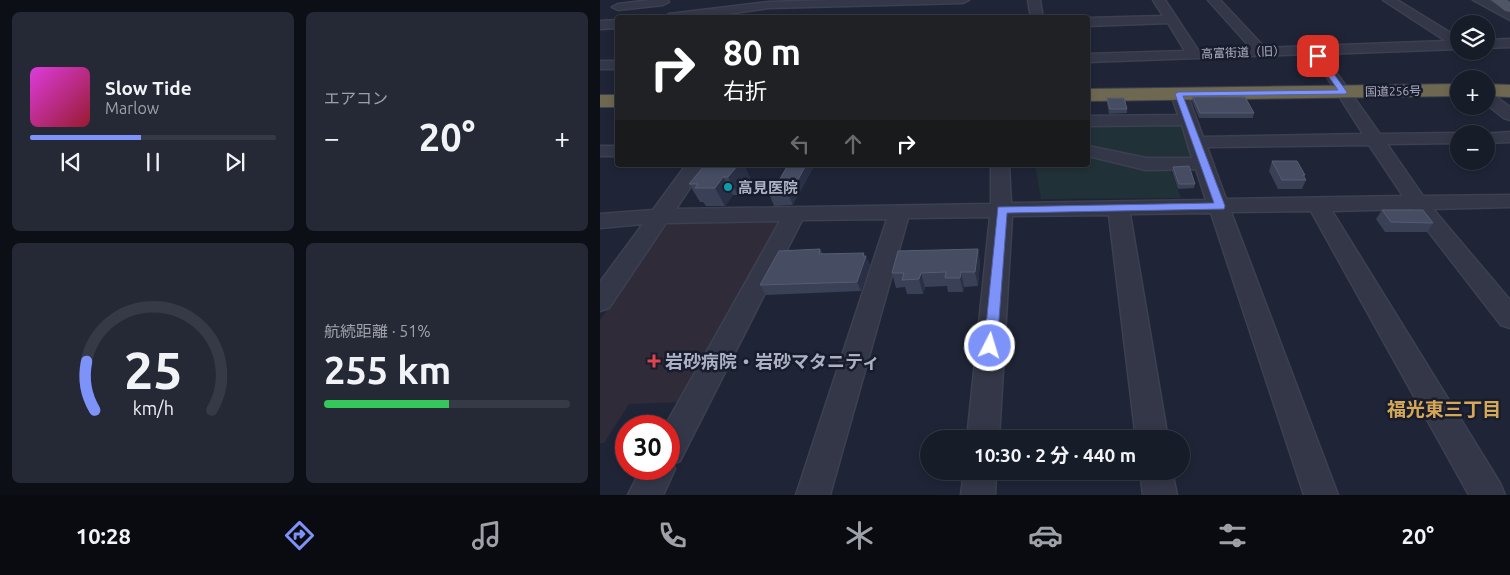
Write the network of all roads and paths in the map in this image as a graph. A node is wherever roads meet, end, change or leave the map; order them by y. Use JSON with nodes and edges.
{"nodes":[{"id":1,"x":944,"y":0,"type":"edge"},
{"id":2,"x":963,"y":0,"type":"edge"},
{"id":3,"x":1034,"y":0,"type":"edge"},
{"id":4,"x":1159,"y":0,"type":"edge"},
{"id":5,"x":1214,"y":0,"type":"edge"},
{"id":6,"x":1389,"y":0,"type":"edge"},
{"id":7,"x":1479,"y":0,"type":"edge"},
{"id":8,"x":1498,"y":0,"type":"edge"},
{"id":9,"x":663,"y":2,"type":"dead end"},
{"id":10,"x":797,"y":2,"type":"edge"},
{"id":11,"x":612,"y":3,"type":"edge"},
{"id":12,"x":646,"y":4,"type":"junction"},
{"id":13,"x":1510,"y":8,"type":"edge"},
{"id":14,"x":630,"y":15,"type":"edge"},
{"id":15,"x":692,"y":15,"type":"edge"},
{"id":16,"x":770,"y":15,"type":"edge"},
{"id":17,"x":1036,"y":15,"type":"edge"},
{"id":18,"x":1510,"y":16,"type":"edge"},
{"id":19,"x":1172,"y":19,"type":"junction"},
{"id":20,"x":1090,"y":22,"type":"edge"},
{"id":21,"x":615,"y":24,"type":"edge"},
{"id":22,"x":600,"y":25,"type":"edge"},
{"id":23,"x":1450,"y":38,"type":"edge"},
{"id":24,"x":1510,"y":43,"type":"edge"},
{"id":25,"x":1450,"y":44,"type":"edge"},
{"id":26,"x":1495,"y":44,"type":"edge"},
{"id":27,"x":1311,"y":48,"type":"junction"},
{"id":28,"x":1261,"y":51,"type":"junction"},
{"id":29,"x":1194,"y":54,"type":"junction"},
{"id":30,"x":1090,"y":58,"type":"edge"},
{"id":31,"x":600,"y":65,"type":"edge"},
{"id":32,"x":615,"y":65,"type":"edge"},
{"id":33,"x":1495,"y":89,"type":"edge"},
{"id":34,"x":1510,"y":89,"type":"edge"},
{"id":35,"x":1450,"y":90,"type":"edge"},
{"id":36,"x":1344,"y":92,"type":"junction"},
{"id":37,"x":1178,"y":94,"type":"junction"},
{"id":38,"x":1090,"y":95,"type":"edge"},
{"id":39,"x":615,"y":101,"type":"edge"},
{"id":40,"x":600,"y":102,"type":"edge"},
{"id":41,"x":1495,"y":103,"type":"edge"},
{"id":42,"x":1510,"y":115,"type":"edge"},
{"id":43,"x":1188,"y":120,"type":"junction"},
{"id":44,"x":1090,"y":121,"type":"edge"},
{"id":45,"x":1510,"y":137,"type":"edge"},
{"id":46,"x":1450,"y":138,"type":"edge"},
{"id":47,"x":1495,"y":138,"type":"edge"},
{"id":48,"x":1374,"y":140,"type":"junction"},
{"id":49,"x":1196,"y":142,"type":"junction"},
{"id":50,"x":600,"y":151,"type":"edge"},
{"id":51,"x":615,"y":151,"type":"edge"},
{"id":52,"x":1090,"y":151,"type":"edge"},
{"id":53,"x":1204,"y":163,"type":"junction"},
{"id":54,"x":695,"y":167,"type":"edge"},
{"id":55,"x":1000,"y":167,"type":"edge"},
{"id":56,"x":1510,"y":201,"type":"edge"},
{"id":57,"x":1417,"y":203,"type":"junction"},
{"id":58,"x":1318,"y":205,"type":"junction"},
{"id":59,"x":1220,"y":206,"type":"junction"},
{"id":60,"x":1120,"y":208,"type":"junction"},
{"id":61,"x":1002,"y":210,"type":"junction"},
{"id":62,"x":900,"y":211,"type":"junction"},
{"id":63,"x":796,"y":213,"type":"junction"},
{"id":64,"x":661,"y":216,"type":"junction"},
{"id":65,"x":600,"y":221,"type":"edge"},
{"id":66,"x":600,"y":301,"type":"edge"},
{"id":67,"x":1510,"y":318,"type":"edge"},
{"id":68,"x":680,"y":429,"type":"edge"},
{"id":69,"x":984,"y":430,"type":"edge"},
{"id":70,"x":1151,"y":430,"type":"edge"},
{"id":71,"x":653,"y":480,"type":"edge"},
{"id":72,"x":979,"y":480,"type":"edge"},
{"id":73,"x":1158,"y":480,"type":"edge"},
{"id":74,"x":645,"y":495,"type":"edge"},
{"id":75,"x":814,"y":495,"type":"edge"},
{"id":76,"x":978,"y":495,"type":"edge"},
{"id":77,"x":1160,"y":495,"type":"edge"},
{"id":78,"x":1322,"y":495,"type":"edge"},
{"id":79,"x":1488,"y":495,"type":"edge"}],
"edges":[{"from":1,"to":2,"type":"street"},
{"from":1,"to":10,"type":"street"},
{"from":3,"to":17,"type":"street"},
{"from":4,"to":19,"type":"street"},
{"from":5,"to":28,"type":"street"},
{"from":6,"to":23,"type":"street"},
{"from":7,"to":18,"type":"street"},
{"from":8,"to":13,"type":"main road"},
{"from":9,"to":12,"type":"street"},
{"from":10,"to":15,"type":"street"},
{"from":10,"to":16,"type":"street"},
{"from":11,"to":12,"type":"street"},
{"from":12,"to":14,"type":"street"},
{"from":19,"to":20,"type":"street"},
{"from":19,"to":29,"type":"street"},
{"from":21,"to":22,"type":"street"},
{"from":24,"to":26,"type":"street"},
{"from":25,"to":27,"type":"street","name":"高富街道（旧）"},
{"from":27,"to":28,"type":"street","name":"高富街道（旧）"},
{"from":27,"to":36,"type":"street"},
{"from":28,"to":29,"type":"street","name":"高富街道（旧）"},
{"from":29,"to":30,"type":"street","name":"高富街道（旧）"},
{"from":31,"to":32,"type":"street"},
{"from":33,"to":34,"type":"highway"},
{"from":35,"to":36,"type":"highway","name":"国道256号"},
{"from":36,"to":37,"type":"highway","name":"国道256号"},
{"from":36,"to":48,"type":"street"},
{"from":37,"to":38,"type":"highway","name":"国道256号"},
{"from":37,"to":43,"type":"street"},
{"from":39,"to":40,"type":"highway"},
{"from":41,"to":42,"type":"street"},
{"from":43,"to":44,"type":"street"},
{"from":43,"to":49,"type":"street"},
{"from":45,"to":47,"type":"street"},
{"from":46,"to":48,"type":"street"},
{"from":48,"to":49,"type":"street"},
{"from":48,"to":57,"type":"street"},
{"from":49,"to":53,"type":"street"},
{"from":50,"to":51,"type":"street"},
{"from":52,"to":53,"type":"street"},
{"from":53,"to":59,"type":"street"},
{"from":54,"to":64,"type":"street"},
{"from":55,"to":61,"type":"street"},
{"from":56,"to":57,"type":"street"},
{"from":57,"to":58,"type":"street"},
{"from":57,"to":67,"type":"street"},
{"from":58,"to":59,"type":"street"},
{"from":58,"to":79,"type":"street"},
{"from":59,"to":60,"type":"street"},
{"from":59,"to":78,"type":"street"},
{"from":60,"to":61,"type":"street"},
{"from":60,"to":70,"type":"street"},
{"from":61,"to":62,"type":"street"},
{"from":61,"to":69,"type":"street"},
{"from":62,"to":63,"type":"street"},
{"from":62,"to":75,"type":"street"},
{"from":63,"to":64,"type":"street"},
{"from":63,"to":68,"type":"street"},
{"from":64,"to":65,"type":"street"},
{"from":64,"to":66,"type":"street"},
{"from":71,"to":74,"type":"street"},
{"from":72,"to":76,"type":"street"},
{"from":73,"to":77,"type":"street"}]}
